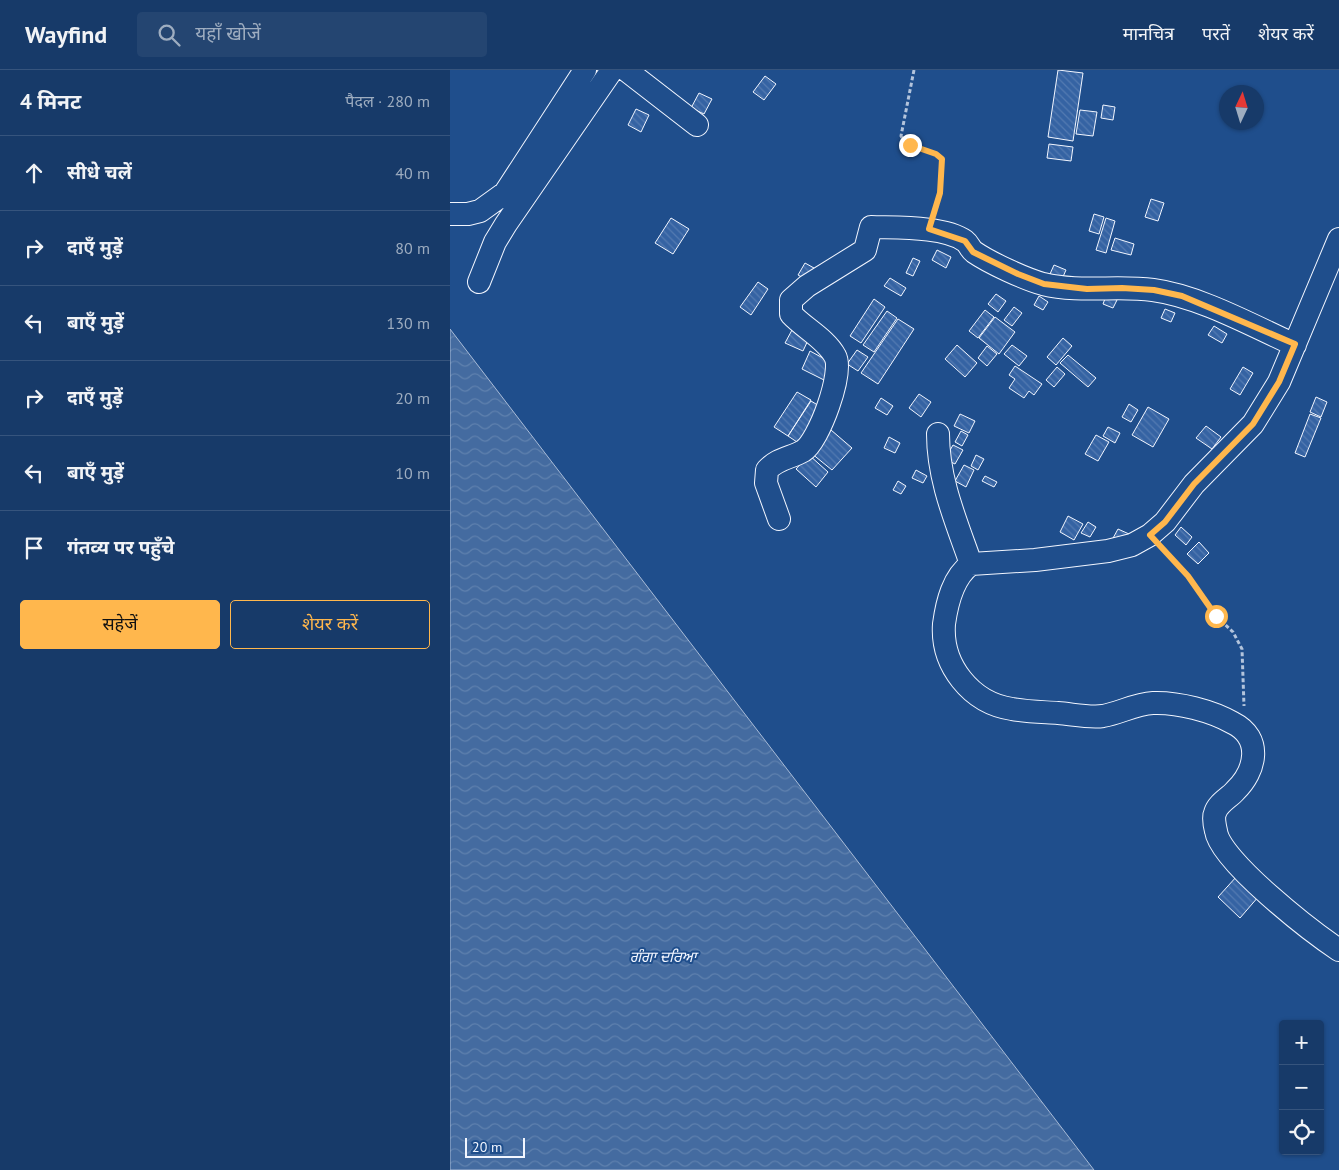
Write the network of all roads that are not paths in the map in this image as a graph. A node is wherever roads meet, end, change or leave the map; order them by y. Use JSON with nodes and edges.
{"nodes":[{"id":1,"x":585,"y":70,"type":"edge"},
{"id":2,"x":612,"y":70,"type":"edge"},
{"id":3,"x":626,"y":70,"type":"edge"},
{"id":4,"x":697,"y":125,"type":"dead end"},
{"id":5,"x":450,"y":214,"type":"edge"},
{"id":6,"x":1339,"y":239,"type":"edge"},
{"id":7,"x":479,"y":282,"type":"dead end"},
{"id":8,"x":1295,"y":344,"type":"junction"},
{"id":9,"x":938,"y":434,"type":"dead end"},
{"id":10,"x":779,"y":519,"type":"dead end"},
{"id":11,"x":971,"y":564,"type":"junction"},
{"id":12,"x":1339,"y":950,"type":"edge"}],
"edges":[{"from":1,"to":5,"type":"street"},
{"from":2,"to":7,"type":"street"},
{"from":3,"to":4,"type":"street"},
{"from":6,"to":8,"type":"street"},
{"from":8,"to":10,"type":"street"},
{"from":8,"to":11,"type":"street"},
{"from":9,"to":11,"type":"street"},
{"from":11,"to":12,"type":"street"}]}
